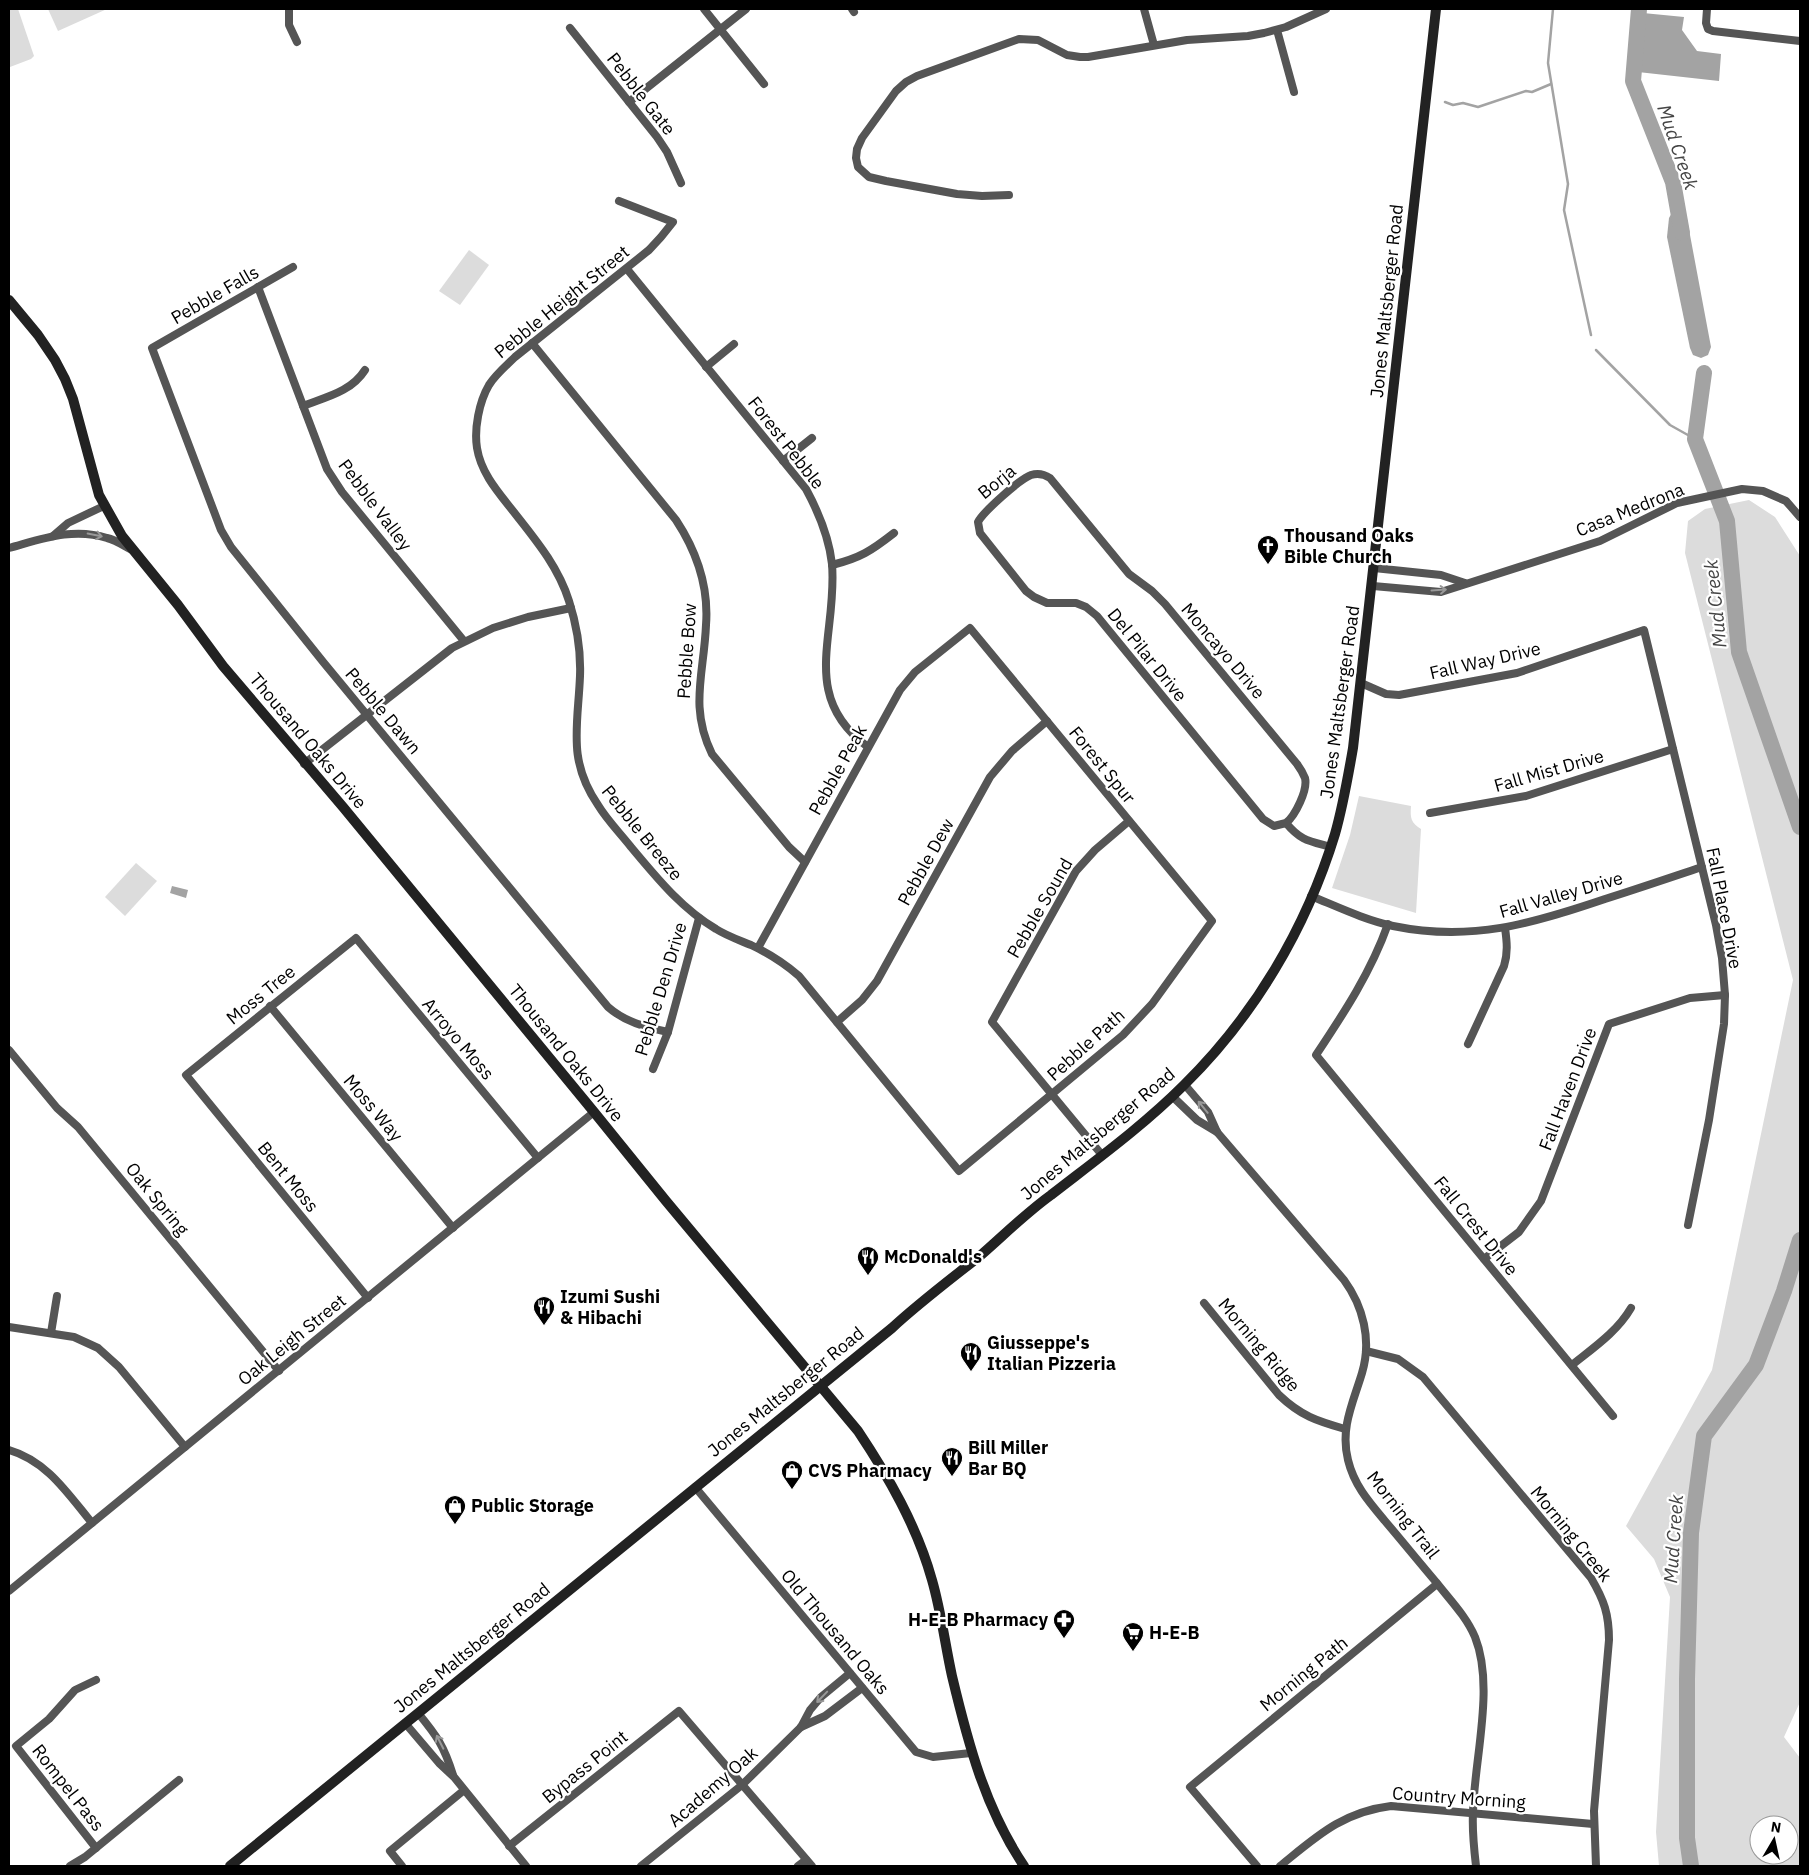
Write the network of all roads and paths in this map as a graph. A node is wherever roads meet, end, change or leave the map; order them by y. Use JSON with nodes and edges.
{"nodes":[{"id":1,"x":289,"y":9,"type":"edge"},
{"id":2,"x":704,"y":9,"type":"edge"},
{"id":3,"x":746,"y":9,"type":"edge"},
{"id":4,"x":1144,"y":9,"type":"edge"},
{"id":5,"x":1326,"y":9,"type":"edge"},
{"id":6,"x":1436,"y":9,"type":"edge"},
{"id":7,"x":1707,"y":9,"type":"edge"},
{"id":8,"x":570,"y":28,"type":"dead end"},
{"id":9,"x":720,"y":29,"type":"junction"},
{"id":10,"x":1277,"y":30,"type":"junction"},
{"id":11,"x":1800,"y":41,"type":"edge"},
{"id":12,"x":296,"y":42,"type":"dead end"},
{"id":13,"x":1154,"y":45,"type":"junction"},
{"id":14,"x":764,"y":84,"type":"dead end"},
{"id":15,"x":1294,"y":92,"type":"dead end"},
{"id":16,"x":629,"y":102,"type":"junction"},
{"id":17,"x":681,"y":184,"type":"dead end"},
{"id":18,"x":1009,"y":195,"type":"dead end"},
{"id":19,"x":619,"y":201,"type":"dead end"},
{"id":20,"x":293,"y":267,"type":"dead end"},
{"id":21,"x":627,"y":269,"type":"junction"},
{"id":22,"x":258,"y":287,"type":"junction"},
{"id":23,"x":9,"y":300,"type":"edge"},
{"id":24,"x":532,"y":343,"type":"junction"},
{"id":25,"x":734,"y":344,"type":"dead end"},
{"id":26,"x":152,"y":348,"type":"joint"},
{"id":27,"x":706,"y":366,"type":"junction"},
{"id":28,"x":365,"y":370,"type":"dead end"},
{"id":29,"x":302,"y":406,"type":"junction"},
{"id":30,"x":478,"y":418,"type":"joint"},
{"id":31,"x":812,"y":438,"type":"dead end"},
{"id":32,"x":783,"y":461,"type":"junction"},
{"id":33,"x":1041,"y":474,"type":"joint"},
{"id":34,"x":104,"y":506,"type":"junction"},
{"id":35,"x":1800,"y":518,"type":"edge"},
{"id":36,"x":978,"y":522,"type":"joint"},
{"id":37,"x":894,"y":533,"type":"dead end"},
{"id":38,"x":53,"y":536,"type":"junction"},
{"id":39,"x":9,"y":548,"type":"edge"},
{"id":40,"x":134,"y":551,"type":"junction"},
{"id":41,"x":832,"y":565,"type":"junction"},
{"id":42,"x":1374,"y":568,"type":"junction"},
{"id":43,"x":1412,"y":572,"type":"junction"},
{"id":44,"x":1466,"y":583,"type":"junction"},
{"id":45,"x":1373,"y":586,"type":"junction"},
{"id":46,"x":1410,"y":589,"type":"junction"},
{"id":47,"x":571,"y":608,"type":"junction"},
{"id":48,"x":970,"y":628,"type":"joint"},
{"id":49,"x":1644,"y":630,"type":"joint"},
{"id":50,"x":464,"y":641,"type":"junction"},
{"id":51,"x":1361,"y":683,"type":"junction"},
{"id":52,"x":367,"y":715,"type":"junction"},
{"id":53,"x":1047,"y":721,"type":"junction"},
{"id":54,"x":868,"y":747,"type":"junction"},
{"id":55,"x":1673,"y":749,"type":"junction"},
{"id":56,"x":304,"y":764,"type":"junction"},
{"id":57,"x":1430,"y":814,"type":"dead end"},
{"id":58,"x":1128,"y":821,"type":"junction"},
{"id":59,"x":1286,"y":823,"type":"junction"},
{"id":60,"x":1331,"y":847,"type":"junction"},
{"id":61,"x":805,"y":862,"type":"junction"},
{"id":62,"x":1702,"y":867,"type":"junction"},
{"id":63,"x":1311,"y":896,"type":"junction"},
{"id":64,"x":699,"y":918,"type":"junction"},
{"id":65,"x":1212,"y":920,"type":"joint"},
{"id":66,"x":1388,"y":924,"type":"junction"},
{"id":67,"x":1505,"y":928,"type":"junction"},
{"id":68,"x":356,"y":938,"type":"joint"},
{"id":69,"x":758,"y":948,"type":"junction"},
{"id":70,"x":1725,"y":995,"type":"junction"},
{"id":71,"x":270,"y":1006,"type":"junction"},
{"id":72,"x":837,"y":1022,"type":"junction"},
{"id":73,"x":668,"y":1032,"type":"junction"},
{"id":74,"x":1468,"y":1044,"type":"dead end"},
{"id":75,"x":9,"y":1050,"type":"edge"},
{"id":76,"x":653,"y":1068,"type":"dead end"},
{"id":77,"x":186,"y":1075,"type":"joint"},
{"id":78,"x":1185,"y":1085,"type":"junction"},
{"id":79,"x":1053,"y":1094,"type":"junction"},
{"id":80,"x":1172,"y":1096,"type":"junction"},
{"id":81,"x":594,"y":1112,"type":"junction"},
{"id":82,"x":1217,"y":1132,"type":"junction"},
{"id":83,"x":1102,"y":1155,"type":"junction"},
{"id":84,"x":538,"y":1158,"type":"junction"},
{"id":85,"x":959,"y":1171,"type":"joint"},
{"id":86,"x":1688,"y":1226,"type":"dead end"},
{"id":87,"x":453,"y":1228,"type":"junction"},
{"id":88,"x":1484,"y":1259,"type":"junction"},
{"id":89,"x":57,"y":1296,"type":"dead end"},
{"id":90,"x":368,"y":1298,"type":"junction"},
{"id":91,"x":1204,"y":1303,"type":"dead end"},
{"id":92,"x":1631,"y":1308,"type":"dead end"},
{"id":93,"x":9,"y":1328,"type":"edge"},
{"id":94,"x":51,"y":1333,"type":"junction"},
{"id":95,"x":1366,"y":1351,"type":"junction"},
{"id":96,"x":1572,"y":1366,"type":"junction"},
{"id":97,"x":279,"y":1371,"type":"junction"},
{"id":98,"x":820,"y":1385,"type":"junction"},
{"id":99,"x":1613,"y":1416,"type":"dead end"},
{"id":100,"x":1346,"y":1428,"type":"junction"},
{"id":101,"x":185,"y":1447,"type":"junction"},
{"id":102,"x":9,"y":1450,"type":"edge"},
{"id":103,"x":695,"y":1487,"type":"junction"},
{"id":104,"x":92,"y":1523,"type":"junction"},
{"id":105,"x":1437,"y":1584,"type":"junction"},
{"id":106,"x":9,"y":1591,"type":"edge"},
{"id":107,"x":850,"y":1673,"type":"junction"},
{"id":108,"x":96,"y":1680,"type":"dead end"},
{"id":109,"x":862,"y":1688,"type":"junction"},
{"id":110,"x":418,"y":1713,"type":"junction"},
{"id":111,"x":405,"y":1723,"type":"junction"},
{"id":112,"x":801,"y":1727,"type":"junction"},
{"id":113,"x":971,"y":1753,"type":"junction"},
{"id":114,"x":454,"y":1777,"type":"junction"},
{"id":115,"x":179,"y":1780,"type":"dead end"},
{"id":116,"x":742,"y":1785,"type":"junction"},
{"id":117,"x":463,"y":1791,"type":"junction"},
{"id":118,"x":1472,"y":1813,"type":"junction"},
{"id":119,"x":1593,"y":1824,"type":"junction"},
{"id":120,"x":510,"y":1846,"type":"junction"},
{"id":121,"x":96,"y":1848,"type":"junction"},
{"id":122,"x":806,"y":1860,"type":"junction"},
{"id":123,"x":70,"y":1866,"type":"edge"},
{"id":124,"x":230,"y":1866,"type":"edge"},
{"id":125,"x":402,"y":1866,"type":"edge"},
{"id":126,"x":526,"y":1866,"type":"edge"},
{"id":127,"x":641,"y":1866,"type":"edge"},
{"id":128,"x":798,"y":1866,"type":"edge"},
{"id":129,"x":812,"y":1866,"type":"edge"},
{"id":130,"x":1024,"y":1866,"type":"edge"},
{"id":131,"x":1257,"y":1866,"type":"edge"},
{"id":132,"x":1280,"y":1866,"type":"edge"},
{"id":133,"x":1476,"y":1866,"type":"edge"},
{"id":134,"x":1596,"y":1866,"type":"edge"}],
"edges":[{"from":1,"to":12,"type":"street"},
{"from":2,"to":9,"type":"street"},
{"from":3,"to":9,"type":"street"},
{"from":4,"to":13,"type":"street"},
{"from":5,"to":10,"type":"street"},
{"from":6,"to":42,"type":"main road","name":"Jones Maltsberger Road"},
{"from":7,"to":11,"type":"street"},
{"from":8,"to":16,"type":"street","name":"Pebble Gate"},
{"from":9,"to":14,"type":"street"},
{"from":9,"to":16,"type":"street"},
{"from":10,"to":13,"type":"street"},
{"from":10,"to":15,"type":"street"},
{"from":13,"to":18,"type":"street"},
{"from":16,"to":17,"type":"street","name":"Pebble Gate"},
{"from":19,"to":21,"type":"street","name":"Pebble Height Street"},
{"from":20,"to":22,"type":"street","name":"Pebble Falls"},
{"from":21,"to":24,"type":"street","name":"Pebble Height Street"},
{"from":21,"to":27,"type":"street","name":"Forest Pebble"},
{"from":22,"to":26,"type":"street","name":"Pebble Falls"},
{"from":22,"to":29,"type":"street","name":"Pebble Valley"},
{"from":23,"to":34,"type":"main road","name":"Thousand Oaks Drive"},
{"from":24,"to":30,"type":"street","name":"Pebble Height Street"},
{"from":24,"to":61,"type":"street","name":"Pebble Bow"},
{"from":25,"to":27,"type":"street"},
{"from":26,"to":52,"type":"street","name":"Pebble Dawn"},
{"from":27,"to":32,"type":"street","name":"Forest Pebble"},
{"from":28,"to":29,"type":"street"},
{"from":29,"to":50,"type":"street","name":"Pebble Valley"},
{"from":30,"to":47,"type":"street","name":"Pebble Breeze"},
{"from":31,"to":32,"type":"street"},
{"from":32,"to":41,"type":"street","name":"Forest Pebble"},
{"from":33,"to":36,"type":"street","name":"Borja"},
{"from":33,"to":59,"type":"street","name":"Moncayo Drive"},
{"from":34,"to":38,"type":"street"},
{"from":34,"to":40,"type":"main road","name":"Thousand Oaks Drive"},
{"from":35,"to":44,"type":"street","name":"Casa Medrona"},
{"from":36,"to":59,"type":"street","name":"Del Pilar Drive"},
{"from":37,"to":41,"type":"street"},
{"from":38,"to":39,"type":"street"},
{"from":38,"to":40,"type":"street","one_way":true},
{"from":40,"to":56,"type":"main road","name":"Thousand Oaks Drive"},
{"from":41,"to":54,"type":"street","name":"Forest Pebble"},
{"from":42,"to":43,"type":"street"},
{"from":42,"to":45,"type":"main road","name":"Jones Maltsberger Road"},
{"from":43,"to":44,"type":"street"},
{"from":43,"to":46,"type":"street"},
{"from":46,"to":44,"type":"street","name":"Casa Medrona","one_way":true},
{"from":45,"to":46,"type":"street","name":"Casa Medrona"},
{"from":45,"to":51,"type":"main road","name":"Jones Maltsberger Road"},
{"from":47,"to":50,"type":"street"},
{"from":47,"to":64,"type":"street","name":"Pebble Breeze"},
{"from":48,"to":53,"type":"street","name":"Forest Spur"},
{"from":48,"to":54,"type":"street","name":"Pebble Peak"},
{"from":49,"to":51,"type":"street","name":"Fall Way Drive"},
{"from":49,"to":55,"type":"street","name":"Fall Place Drive"},
{"from":50,"to":52,"type":"street"},
{"from":51,"to":60,"type":"main road","name":"Jones Maltsberger Road"},
{"from":52,"to":56,"type":"street"},
{"from":52,"to":73,"type":"street","name":"Pebble Dawn"},
{"from":53,"to":58,"type":"street","name":"Forest Spur"},
{"from":53,"to":72,"type":"street","name":"Pebble Dew"},
{"from":54,"to":61,"type":"street","name":"Pebble Peak"},
{"from":55,"to":57,"type":"street","name":"Fall Mist Drive"},
{"from":55,"to":62,"type":"street","name":"Fall Place Drive"},
{"from":56,"to":81,"type":"main road","name":"Thousand Oaks Drive"},
{"from":58,"to":65,"type":"street","name":"Forest Spur"},
{"from":58,"to":79,"type":"street","name":"Pebble Sound"},
{"from":59,"to":60,"type":"street"},
{"from":60,"to":63,"type":"main road","name":"Jones Maltsberger Road"},
{"from":61,"to":69,"type":"street","name":"Pebble Peak"},
{"from":62,"to":67,"type":"street","name":"Fall Valley Drive"},
{"from":62,"to":70,"type":"street","name":"Fall Place Drive"},
{"from":63,"to":66,"type":"street","name":"Fall Valley Drive"},
{"from":63,"to":78,"type":"main road","name":"Jones Maltsberger Road"},
{"from":64,"to":69,"type":"street","name":"Pebble Breeze"},
{"from":64,"to":73,"type":"street","name":"Pebble Den Drive"},
{"from":65,"to":79,"type":"street","name":"Pebble Path"},
{"from":66,"to":67,"type":"street","name":"Fall Valley Drive"},
{"from":66,"to":88,"type":"street","name":"Fall Crest Drive"},
{"from":67,"to":74,"type":"street"},
{"from":68,"to":71,"type":"street","name":"Moss Tree"},
{"from":68,"to":84,"type":"street","name":"Arroyo Moss"},
{"from":69,"to":72,"type":"street","name":"Pebble Breeze"},
{"from":70,"to":86,"type":"street","name":"Fall Place Drive"},
{"from":70,"to":88,"type":"street","name":"Fall Haven Drive"},
{"from":71,"to":77,"type":"street","name":"Moss Tree"},
{"from":71,"to":87,"type":"street","name":"Moss Way"},
{"from":72,"to":85,"type":"street","name":"Pebble Breeze"},
{"from":73,"to":76,"type":"street","name":"Pebble Den Drive"},
{"from":75,"to":97,"type":"street","name":"Oak Spring"},
{"from":77,"to":90,"type":"street","name":"Bent Moss"},
{"from":78,"to":80,"type":"main road","name":"Jones Maltsberger Road"},
{"from":82,"to":78,"type":"street","name":"Morning Trail","one_way":true},
{"from":79,"to":83,"type":"street"},
{"from":79,"to":85,"type":"street","name":"Pebble Path"},
{"from":80,"to":82,"type":"street","name":"Morning Trail"},
{"from":80,"to":83,"type":"main road","name":"Jones Maltsberger Road"},
{"from":81,"to":84,"type":"street","name":"Oak Leigh Street"},
{"from":81,"to":98,"type":"main road","name":"Thousand Oaks Drive"},
{"from":82,"to":95,"type":"street","name":"Morning Trail"},
{"from":83,"to":98,"type":"main road","name":"Jones Maltsberger Road"},
{"from":84,"to":87,"type":"street","name":"Oak Leigh Street"},
{"from":87,"to":90,"type":"street","name":"Oak Leigh Street"},
{"from":88,"to":96,"type":"street","name":"Fall Crest Drive"},
{"from":89,"to":94,"type":"street"},
{"from":90,"to":97,"type":"street","name":"Oak Leigh Street"},
{"from":91,"to":100,"type":"street","name":"Morning Ridge"},
{"from":92,"to":96,"type":"street"},
{"from":93,"to":94,"type":"street"},
{"from":94,"to":101,"type":"street"},
{"from":95,"to":100,"type":"street","name":"Morning Trail"},
{"from":95,"to":119,"type":"street","name":"Morning Creek"},
{"from":96,"to":99,"type":"street","name":"Fall Crest Drive"},
{"from":97,"to":101,"type":"street","name":"Oak Leigh Street"},
{"from":98,"to":103,"type":"main road","name":"Jones Maltsberger Road"},
{"from":98,"to":113,"type":"main road","name":"Thousand Oaks Drive"},
{"from":100,"to":105,"type":"street","name":"Morning Trail"},
{"from":101,"to":104,"type":"street","name":"Oak Leigh Street"},
{"from":102,"to":104,"type":"street"},
{"from":103,"to":107,"type":"street","name":"Old Thousand Oaks"},
{"from":103,"to":110,"type":"main road","name":"Jones Maltsberger Road"},
{"from":104,"to":106,"type":"street","name":"Oak Leigh Street"},
{"from":105,"to":118,"type":"street","name":"Morning Trail"},
{"from":105,"to":131,"type":"street","name":"Morning Path"},
{"from":107,"to":109,"type":"street","name":"Old Thousand Oaks"},
{"from":107,"to":112,"type":"street","name":"Academy Oak","one_way":true},
{"from":108,"to":121,"type":"street","name":"Rompel Pass"},
{"from":109,"to":112,"type":"street","name":"Academy Oak"},
{"from":109,"to":113,"type":"street","name":"Old Thousand Oaks"},
{"from":110,"to":111,"type":"main road","name":"Jones Maltsberger Road"},
{"from":114,"to":110,"type":"street","one_way":true},
{"from":111,"to":114,"type":"street"},
{"from":111,"to":124,"type":"main road","name":"Jones Maltsberger Road"},
{"from":112,"to":116,"type":"street","name":"Academy Oak"},
{"from":113,"to":130,"type":"main road","name":"Thousand Oaks Drive"},
{"from":114,"to":117,"type":"street"},
{"from":115,"to":121,"type":"street"},
{"from":116,"to":120,"type":"street","name":"Bypass Point"},
{"from":116,"to":122,"type":"street"},
{"from":116,"to":127,"type":"street","name":"Academy Oak"},
{"from":117,"to":120,"type":"street"},
{"from":117,"to":125,"type":"street"},
{"from":118,"to":119,"type":"street","name":"Country Morning"},
{"from":118,"to":132,"type":"street","name":"Country Morning"},
{"from":118,"to":133,"type":"street","name":"Morning Trail"},
{"from":119,"to":134,"type":"street","name":"Morning Creek"},
{"from":120,"to":126,"type":"street"},
{"from":121,"to":123,"type":"street"},
{"from":122,"to":128,"type":"street"},
{"from":122,"to":129,"type":"street"}]}
